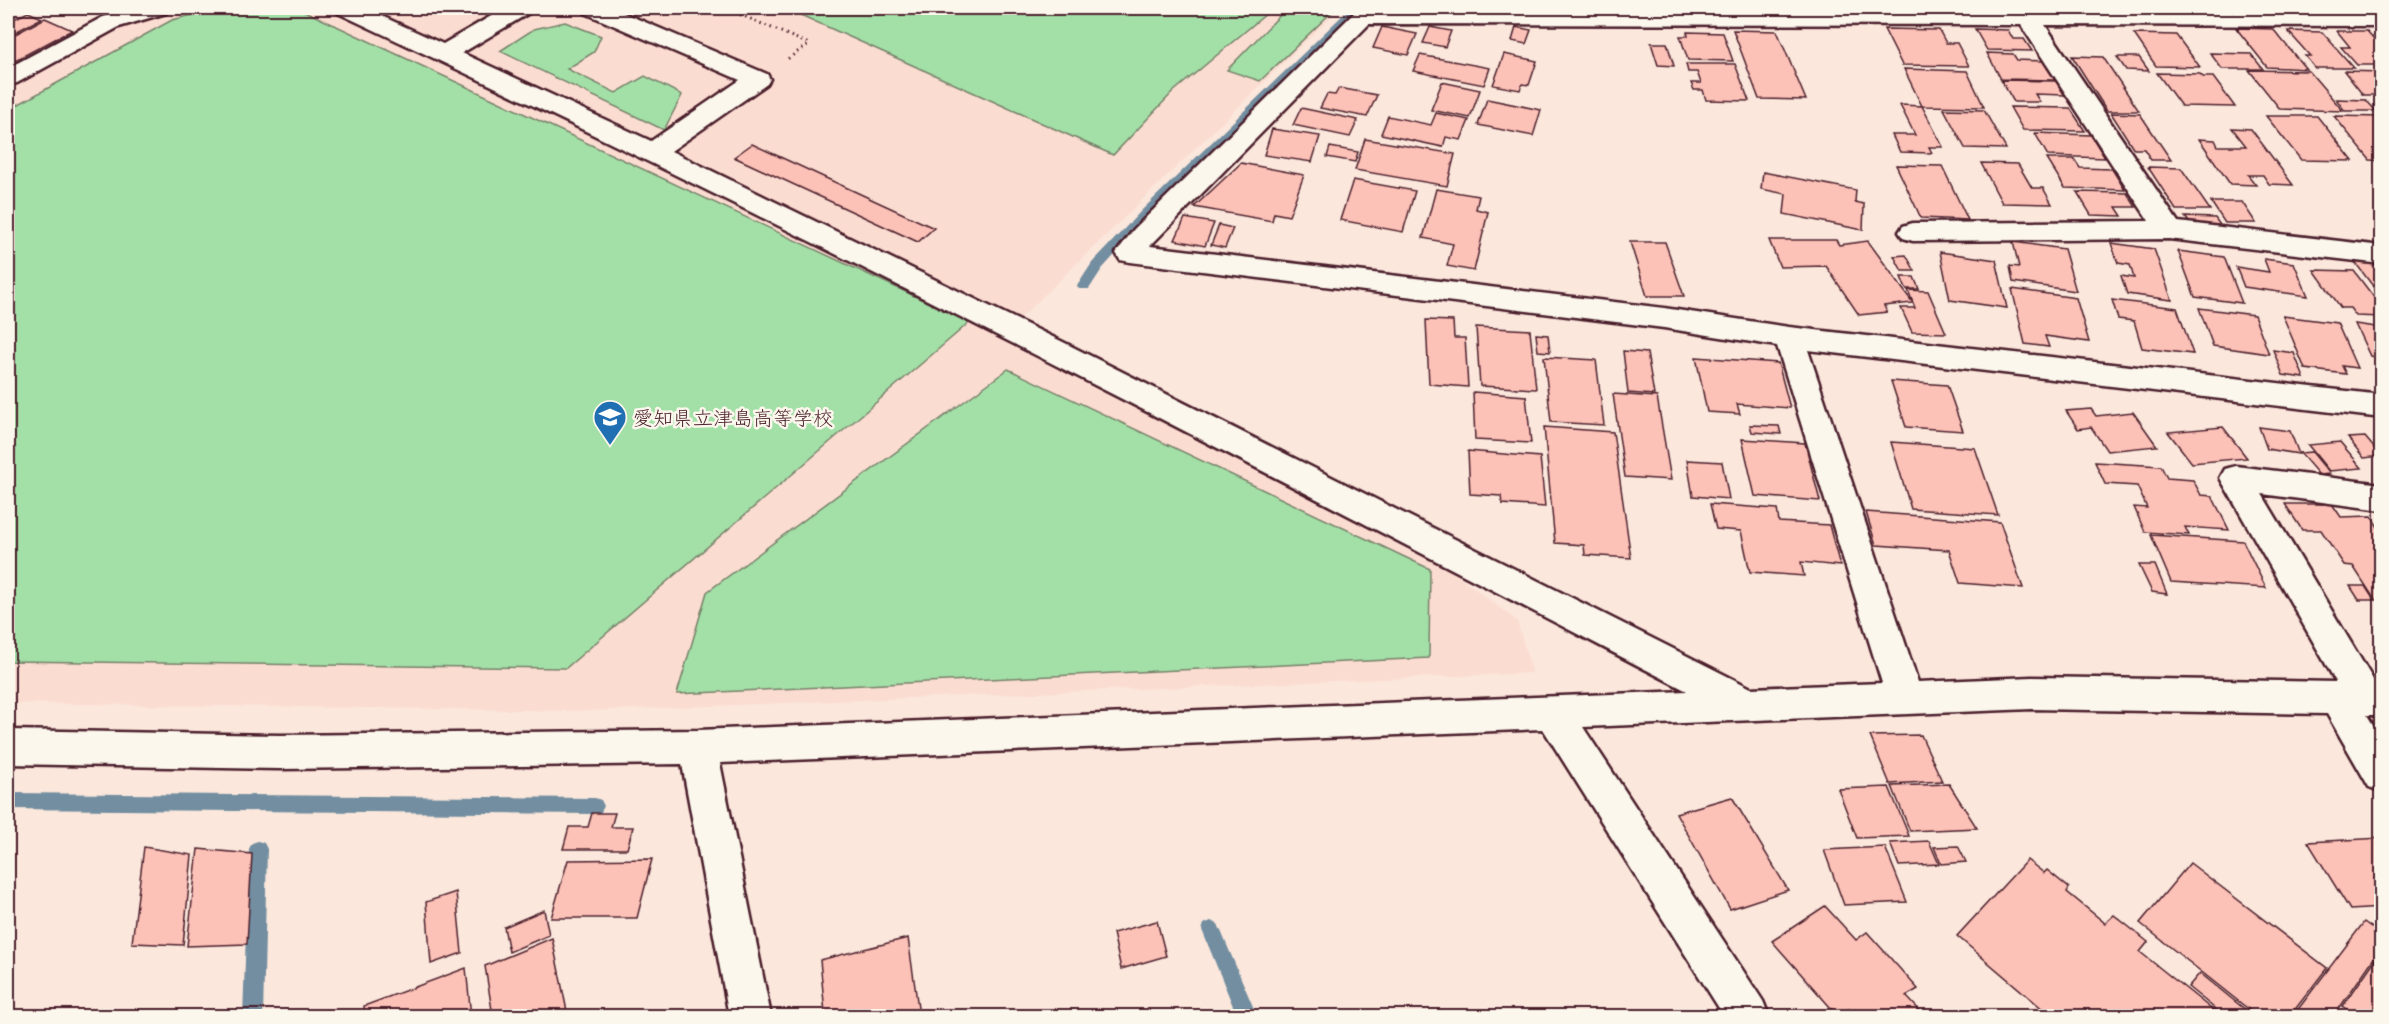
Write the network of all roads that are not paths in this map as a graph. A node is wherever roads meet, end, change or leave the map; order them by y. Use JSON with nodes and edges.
{"nodes":[{"id":1,"x":158,"y":8,"type":"edge"},
{"id":2,"x":346,"y":8,"type":"edge"},
{"id":3,"x":521,"y":8,"type":"edge"},
{"id":4,"x":593,"y":8,"type":"edge"},
{"id":5,"x":1368,"y":12,"type":"edge"},
{"id":6,"x":2029,"y":19,"type":"junction"},
{"id":7,"x":2377,"y":24,"type":"edge"},
{"id":8,"x":445,"y":53,"type":"junction"},
{"id":9,"x":8,"y":78,"type":"edge"},
{"id":10,"x":652,"y":152,"type":"junction"},
{"id":11,"x":2169,"y":230,"type":"junction"},
{"id":12,"x":1913,"y":232,"type":"dead end"},
{"id":13,"x":2382,"y":255,"type":"edge"},
{"id":14,"x":1789,"y":337,"type":"junction"},
{"id":15,"x":2382,"y":407,"type":"edge"},
{"id":16,"x":2382,"y":497,"type":"edge"},
{"id":17,"x":2361,"y":698,"type":"edge"},
{"id":18,"x":1905,"y":699,"type":"junction"},
{"id":19,"x":1748,"y":705,"type":"junction"},
{"id":20,"x":1553,"y":713,"type":"junction"},
{"id":21,"x":8,"y":747,"type":"edge"},
{"id":22,"x":698,"y":747,"type":"junction"},
{"id":23,"x":2382,"y":775,"type":"edge"},
{"id":24,"x":750,"y":1017,"type":"edge"},
{"id":25,"x":1748,"y":1017,"type":"edge"}],
"edges":[{"from":1,"to":9,"type":"street"},
{"from":2,"to":8,"type":"street"},
{"from":3,"to":8,"type":"street"},
{"from":4,"to":10,"type":"street"},
{"from":5,"to":6,"type":"street"},
{"from":5,"to":14,"type":"street"},
{"from":6,"to":7,"type":"street"},
{"from":6,"to":11,"type":"street"},
{"from":8,"to":10,"type":"street"},
{"from":10,"to":19,"type":"street"},
{"from":11,"to":12,"type":"street"},
{"from":11,"to":13,"type":"street"},
{"from":14,"to":15,"type":"street"},
{"from":14,"to":18,"type":"street"},
{"from":16,"to":17,"type":"street"},
{"from":17,"to":18,"type":"street"},
{"from":17,"to":23,"type":"street"},
{"from":18,"to":19,"type":"street"},
{"from":19,"to":20,"type":"street"},
{"from":20,"to":22,"type":"street"},
{"from":20,"to":25,"type":"street"},
{"from":21,"to":22,"type":"street"},
{"from":22,"to":24,"type":"street"}]}
